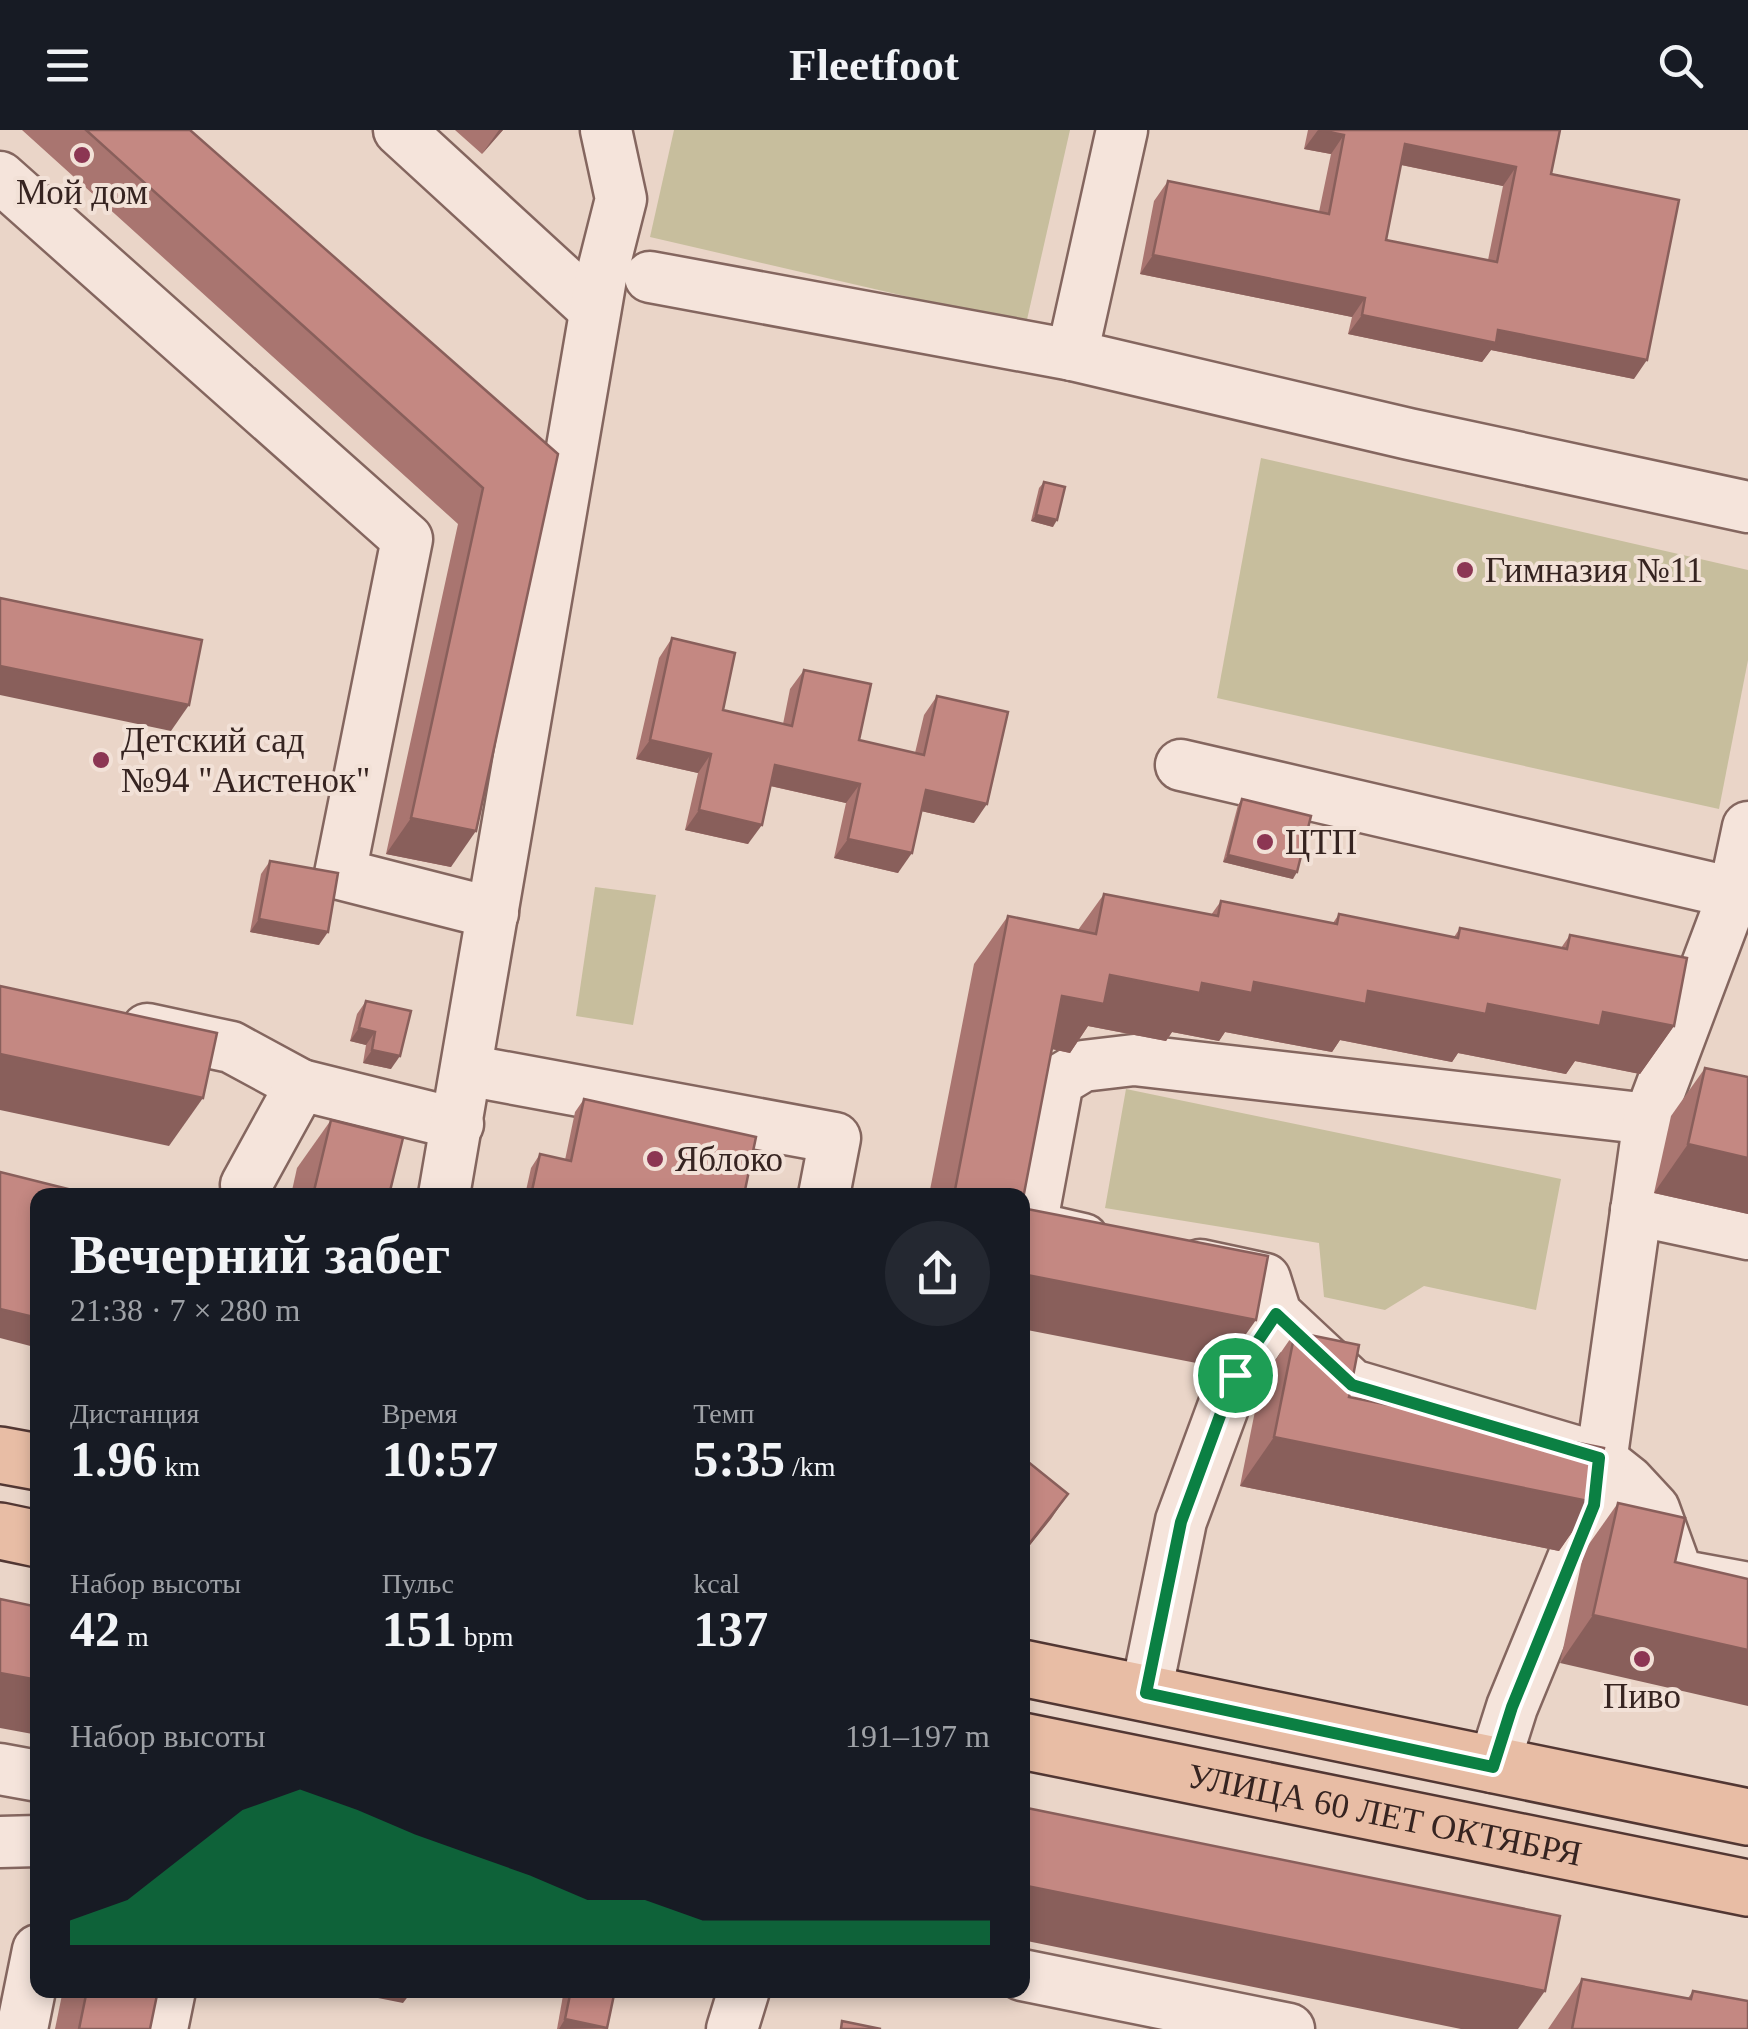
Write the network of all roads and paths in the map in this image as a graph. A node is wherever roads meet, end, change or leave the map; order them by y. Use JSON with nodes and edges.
{"nodes":[{"id":1,"x":399,"y":130,"type":"edge"},
{"id":2,"x":606,"y":130,"type":"edge"},
{"id":3,"x":1122,"y":130,"type":"edge"},
{"id":4,"x":0,"y":177,"type":"edge"},
{"id":5,"x":650,"y":277,"type":"dead end"},
{"id":6,"x":595,"y":310,"type":"junction"},
{"id":7,"x":1072,"y":355,"type":"junction"},
{"id":8,"x":1748,"y":507,"type":"edge"},
{"id":9,"x":1181,"y":765,"type":"dead end"},
{"id":10,"x":1748,"y":828,"type":"edge"},
{"id":11,"x":1734,"y":893,"type":"junction"},
{"id":12,"x":493,"y":913,"type":"junction"},
{"id":13,"x":96,"y":1019,"type":"edge"},
{"id":14,"x":466,"y":1070,"type":"junction"},
{"id":15,"x":301,"y":1086,"type":"junction"},
{"id":16,"x":1649,"y":1119,"type":"junction"},
{"id":17,"x":458,"y":1124,"type":"junction"},
{"id":18,"x":246,"y":1185,"type":"dead end"},
{"id":19,"x":445,"y":1188,"type":"edge"},
{"id":20,"x":825,"y":1188,"type":"edge"},
{"id":21,"x":1636,"y":1210,"type":"junction"},
{"id":22,"x":1748,"y":1234,"type":"edge"},
{"id":23,"x":1276,"y":1314,"type":"junction"},
{"id":24,"x":0,"y":1455,"type":"edge"},
{"id":25,"x":1599,"y":1458,"type":"junction"},
{"id":26,"x":30,"y":1461,"type":"edge"},
{"id":27,"x":0,"y":1532,"type":"edge"},
{"id":28,"x":30,"y":1538,"type":"edge"},
{"id":29,"x":1748,"y":1588,"type":"edge"},
{"id":30,"x":1030,"y":1670,"type":"edge"},
{"id":31,"x":1146,"y":1693,"type":"junction"},
{"id":32,"x":1348,"y":1737,"type":"junction"},
{"id":33,"x":1030,"y":1743,"type":"edge"},
{"id":34,"x":1493,"y":1767,"type":"junction"},
{"id":35,"x":0,"y":1769,"type":"edge"},
{"id":36,"x":30,"y":1775,"type":"edge"},
{"id":37,"x":1332,"y":1802,"type":"junction"},
{"id":38,"x":1748,"y":1817,"type":"edge"},
{"id":39,"x":30,"y":1841,"type":"edge"},
{"id":40,"x":0,"y":1842,"type":"edge"},
{"id":41,"x":1748,"y":1888,"type":"edge"},
{"id":42,"x":1030,"y":1977,"type":"edge"},
{"id":43,"x":30,"y":1990,"type":"edge"},
{"id":44,"x":168,"y":1998,"type":"edge"},
{"id":45,"x":742,"y":1998,"type":"edge"},
{"id":46,"x":22,"y":2029,"type":"edge"},
{"id":47,"x":162,"y":2029,"type":"edge"},
{"id":48,"x":732,"y":2029,"type":"edge"},
{"id":49,"x":1289,"y":2029,"type":"edge"}],
"edges":[{"from":1,"to":6,"type":"lane"},
{"from":2,"to":6,"type":"lane"},
{"from":3,"to":7,"type":"lane"},
{"from":4,"to":12,"type":"lane"},
{"from":5,"to":7,"type":"lane"},
{"from":6,"to":12,"type":"lane"},
{"from":7,"to":8,"type":"lane"},
{"from":9,"to":11,"type":"lane"},
{"from":10,"to":11,"type":"lane"},
{"from":11,"to":16,"type":"lane"},
{"from":12,"to":14,"type":"lane"},
{"from":13,"to":15,"type":"lane"},
{"from":14,"to":17,"type":"lane"},
{"from":14,"to":20,"type":"lane"},
{"from":15,"to":17,"type":"lane"},
{"from":15,"to":18,"type":"lane"},
{"from":16,"to":21,"type":"lane"},
{"from":16,"to":23,"type":"lane"},
{"from":17,"to":19,"type":"lane"},
{"from":21,"to":22,"type":"lane"},
{"from":21,"to":25,"type":"lane"},
{"from":23,"to":25,"type":"lane"},
{"from":23,"to":31,"type":"lane"},
{"from":24,"to":26,"type":"main road"},
{"from":25,"to":29,"type":"lane"},
{"from":25,"to":34,"type":"lane"},
{"from":27,"to":28,"type":"main road"},
{"from":30,"to":31,"type":"main road","name":"УЛИЦА 60 ЛЕТ ОКТЯБРЯ"},
{"from":31,"to":32,"type":"main road","name":"УЛИЦА 60 ЛЕТ ОКТЯБРЯ"},
{"from":32,"to":34,"type":"main road","name":"УЛИЦА 60 ЛЕТ ОКТЯБРЯ"},
{"from":32,"to":37,"type":"main road"},
{"from":33,"to":37,"type":"main road","name":"УЛИЦА 60 ЛЕТ ОКТЯБРЯ"},
{"from":34,"to":38,"type":"main road","name":"УЛИЦА 60 ЛЕТ ОКТЯБРЯ"},
{"from":35,"to":36,"type":"lane"},
{"from":37,"to":41,"type":"main road","name":"УЛИЦА 60 ЛЕТ ОКТЯБРЯ"},
{"from":39,"to":40,"type":"lane"},
{"from":42,"to":49,"type":"lane"},
{"from":43,"to":46,"type":"lane"},
{"from":44,"to":47,"type":"lane"},
{"from":45,"to":48,"type":"lane"}]}
